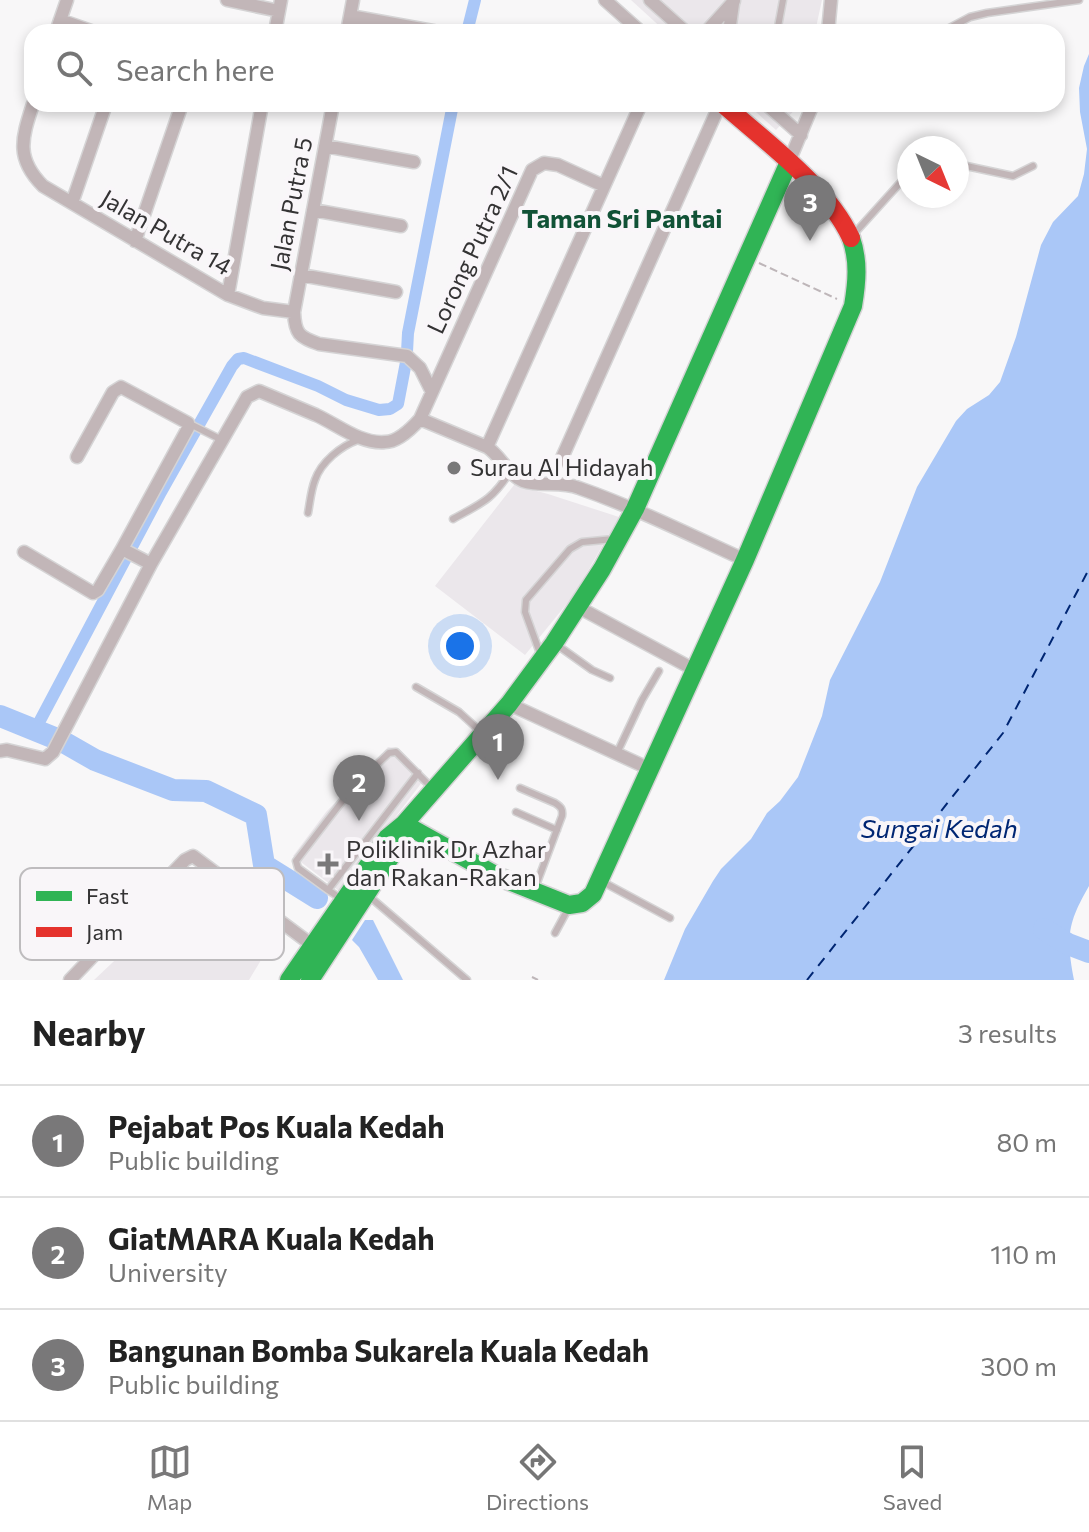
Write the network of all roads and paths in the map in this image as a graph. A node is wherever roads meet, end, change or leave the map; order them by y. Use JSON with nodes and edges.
{"nodes":[{"id":1,"x":67,"y":0,"type":"edge"},
{"id":2,"x":227,"y":0,"type":"edge"},
{"id":3,"x":353,"y":0,"type":"edge"},
{"id":4,"x":605,"y":0,"type":"edge"},
{"id":5,"x":650,"y":0,"type":"edge"},
{"id":6,"x":733,"y":0,"type":"edge"},
{"id":7,"x":783,"y":0,"type":"edge"},
{"id":8,"x":831,"y":0,"type":"edge"},
{"id":9,"x":1079,"y":0,"type":"edge"},
{"id":10,"x":280,"y":6,"type":"edge"},
{"id":11,"x":350,"y":16,"type":"junction"},
{"id":12,"x":59,"y":24,"type":"edge"},
{"id":13,"x":348,"y":24,"type":"edge"},
{"id":14,"x":394,"y":24,"type":"edge"},
{"id":15,"x":632,"y":24,"type":"edge"},
{"id":16,"x":677,"y":24,"type":"edge"},
{"id":17,"x":713,"y":24,"type":"edge"},
{"id":18,"x":730,"y":24,"type":"edge"},
{"id":19,"x":778,"y":24,"type":"edge"},
{"id":20,"x":829,"y":24,"type":"edge"},
{"id":21,"x":957,"y":24,"type":"edge"},
{"id":22,"x":30,"y":112,"type":"edge"},
{"id":23,"x":103,"y":112,"type":"edge"},
{"id":24,"x":179,"y":112,"type":"edge"},
{"id":25,"x":261,"y":112,"type":"edge"},
{"id":26,"x":331,"y":112,"type":"edge"},
{"id":27,"x":637,"y":112,"type":"edge"},
{"id":28,"x":717,"y":112,"type":"edge"},
{"id":29,"x":730,"y":112,"type":"edge"},
{"id":30,"x":775,"y":112,"type":"edge"},
{"id":31,"x":810,"y":112,"type":"edge"},
{"id":32,"x":801,"y":135,"type":"junction"},
{"id":33,"x":325,"y":146,"type":"junction"},
{"id":34,"x":414,"y":162,"type":"dead end"},
{"id":35,"x":789,"y":162,"type":"junction"},
{"id":36,"x":1033,"y":166,"type":"dead end"},
{"id":37,"x":969,"y":167,"type":"edge"},
{"id":38,"x":604,"y":186,"type":"junction"},
{"id":39,"x":897,"y":186,"type":"edge"},
{"id":40,"x":72,"y":203,"type":"junction"},
{"id":41,"x":313,"y":210,"type":"junction"},
{"id":42,"x":401,"y":226,"type":"dead end"},
{"id":43,"x":851,"y":237,"type":"junction"},
{"id":44,"x":135,"y":241,"type":"junction"},
{"id":45,"x":746,"y":257,"type":"junction"},
{"id":46,"x":301,"y":275,"type":"junction"},
{"id":47,"x":396,"y":292,"type":"dead end"},
{"id":48,"x":228,"y":295,"type":"junction"},
{"id":49,"x":853,"y":306,"type":"junction"},
{"id":50,"x":294,"y":312,"type":"junction"},
{"id":51,"x":432,"y":392,"type":"junction"},
{"id":52,"x":420,"y":419,"type":"junction"},
{"id":53,"x":192,"y":425,"type":"junction"},
{"id":54,"x":362,"y":438,"type":"junction"},
{"id":55,"x":222,"y":440,"type":"junction"},
{"id":56,"x":487,"y":447,"type":"junction"},
{"id":57,"x":77,"y":457,"type":"dead end"},
{"id":58,"x":561,"y":460,"type":"dead end"},
{"id":59,"x":510,"y":472,"type":"junction"},
{"id":60,"x":635,"y":509,"type":"junction"},
{"id":61,"x":308,"y":513,"type":"dead end"},
{"id":62,"x":453,"y":519,"type":"dead end"},
{"id":63,"x":619,"y":539,"type":"junction"},
{"id":64,"x":127,"y":551,"type":"junction"},
{"id":65,"x":24,"y":552,"type":"dead end"},
{"id":66,"x":745,"y":560,"type":"junction"},
{"id":67,"x":151,"y":564,"type":"junction"},
{"id":68,"x":578,"y":607,"type":"junction"},
{"id":69,"x":554,"y":643,"type":"junction"},
{"id":70,"x":542,"y":659,"type":"junction"},
{"id":71,"x":695,"y":670,"type":"junction"},
{"id":72,"x":659,"y":671,"type":"dead end"},
{"id":73,"x":610,"y":678,"type":"dead end"},
{"id":74,"x":416,"y":687,"type":"dead end"},
{"id":75,"x":509,"y":704,"type":"junction"},
{"id":76,"x":483,"y":734,"type":"junction"},
{"id":77,"x":0,"y":751,"type":"edge"},
{"id":78,"x":617,"y":753,"type":"junction"},
{"id":79,"x":650,"y":769,"type":"junction"},
{"id":80,"x":418,"y":773,"type":"junction"},
{"id":81,"x":520,"y":788,"type":"dead end"},
{"id":82,"x":434,"y":790,"type":"junction"},
{"id":83,"x":516,"y":812,"type":"dead end"},
{"id":84,"x":404,"y":824,"type":"junction"},
{"id":85,"x":557,"y":830,"type":"junction"},
{"id":86,"x":177,"y":868,"type":"edge"},
{"id":87,"x":209,"y":868,"type":"edge"},
{"id":88,"x":599,"y":880,"type":"junction"},
{"id":89,"x":534,"y":891,"type":"junction"},
{"id":90,"x":366,"y":894,"type":"junction"},
{"id":91,"x":336,"y":895,"type":"junction"},
{"id":92,"x":569,"y":905,"type":"junction"},
{"id":93,"x":670,"y":918,"type":"dead end"},
{"id":94,"x":284,"y":924,"type":"edge"},
{"id":95,"x":555,"y":933,"type":"dead end"},
{"id":96,"x":312,"y":945,"type":"junction"},
{"id":97,"x":88,"y":960,"type":"edge"},
{"id":98,"x":532,"y":977,"type":"dead end"},
{"id":99,"x":70,"y":980,"type":"edge"},
{"id":100,"x":289,"y":980,"type":"edge"},
{"id":101,"x":310,"y":980,"type":"edge"},
{"id":102,"x":467,"y":980,"type":"edge"},
{"id":103,"x":538,"y":980,"type":"edge"}],
"edges":[{"from":1,"to":12,"type":"street"},
{"from":2,"to":10,"type":"street"},
{"from":3,"to":11,"type":"street"},
{"from":4,"to":15,"type":"street"},
{"from":5,"to":16,"type":"street"},
{"from":6,"to":17,"type":"street"},
{"from":6,"to":18,"type":"street"},
{"from":7,"to":19,"type":"lane"},
{"from":8,"to":20,"type":"street"},
{"from":9,"to":21,"type":"lane"},
{"from":11,"to":13,"type":"street"},
{"from":11,"to":14,"type":"street"},
{"from":22,"to":40,"type":"street","name":"Jalan Putra 14"},
{"from":23,"to":40,"type":"street"},
{"from":24,"to":44,"type":"street"},
{"from":25,"to":48,"type":"street"},
{"from":26,"to":33,"type":"street","name":"Jalan Putra 5"},
{"from":27,"to":38,"type":"street"},
{"from":28,"to":58,"type":"street"},
{"from":29,"to":35,"type":"main road"},
{"from":30,"to":32,"type":"street"},
{"from":31,"to":32,"type":"street"},
{"from":32,"to":35,"type":"street"},
{"from":33,"to":34,"type":"street"},
{"from":33,"to":41,"type":"street","name":"Jalan Putra 5"},
{"from":35,"to":43,"type":"main road"},
{"from":35,"to":45,"type":"main road"},
{"from":36,"to":37,"type":"lane"},
{"from":38,"to":51,"type":"street","name":"Lorong Putra 2/1"},
{"from":38,"to":56,"type":"street"},
{"from":39,"to":43,"type":"lane"},
{"from":40,"to":44,"type":"street","name":"Jalan Putra 14"},
{"from":41,"to":42,"type":"street"},
{"from":41,"to":46,"type":"street","name":"Jalan Putra 5"},
{"from":43,"to":49,"type":"main road"},
{"from":44,"to":48,"type":"street","name":"Jalan Putra 14"},
{"from":45,"to":49,"type":"path"},
{"from":45,"to":60,"type":"main road"},
{"from":46,"to":47,"type":"street"},
{"from":46,"to":50,"type":"street","name":"Jalan Putra 5"},
{"from":48,"to":50,"type":"street","name":"Jalan Putra 14"},
{"from":49,"to":66,"type":"main road"},
{"from":50,"to":51,"type":"street"},
{"from":51,"to":52,"type":"street","name":"Lorong Putra 2/1"},
{"from":52,"to":54,"type":"street"},
{"from":52,"to":56,"type":"street"},
{"from":53,"to":55,"type":"lane"},
{"from":53,"to":57,"type":"street"},
{"from":53,"to":64,"type":"street"},
{"from":54,"to":55,"type":"street"},
{"from":54,"to":61,"type":"lane"},
{"from":55,"to":67,"type":"street"},
{"from":56,"to":59,"type":"street"},
{"from":59,"to":60,"type":"street"},
{"from":59,"to":62,"type":"lane"},
{"from":60,"to":63,"type":"main road"},
{"from":60,"to":66,"type":"street"},
{"from":63,"to":68,"type":"main road"},
{"from":63,"to":70,"type":"lane"},
{"from":64,"to":65,"type":"street"},
{"from":64,"to":67,"type":"street"},
{"from":66,"to":71,"type":"main road"},
{"from":67,"to":77,"type":"street"},
{"from":68,"to":69,"type":"main road"},
{"from":68,"to":71,"type":"street"},
{"from":69,"to":70,"type":"main road"},
{"from":69,"to":73,"type":"lane"},
{"from":70,"to":75,"type":"main road"},
{"from":71,"to":79,"type":"main road"},
{"from":72,"to":78,"type":"lane"},
{"from":74,"to":76,"type":"lane"},
{"from":75,"to":76,"type":"main road"},
{"from":75,"to":78,"type":"street"},
{"from":76,"to":82,"type":"main road"},
{"from":78,"to":79,"type":"street"},
{"from":79,"to":88,"type":"main road"},
{"from":80,"to":82,"type":"lane"},
{"from":80,"to":91,"type":"lane"},
{"from":80,"to":91,"type":"lane"},
{"from":81,"to":85,"type":"lane"},
{"from":82,"to":84,"type":"main road"},
{"from":83,"to":85,"type":"lane"},
{"from":84,"to":89,"type":"main road"},
{"from":84,"to":90,"type":"main road"},
{"from":84,"to":91,"type":"main road"},
{"from":85,"to":89,"type":"lane"},
{"from":86,"to":87,"type":"street"},
{"from":88,"to":92,"type":"main road"},
{"from":88,"to":93,"type":"lane"},
{"from":89,"to":92,"type":"main road"},
{"from":90,"to":101,"type":"main road"},
{"from":90,"to":102,"type":"lane"},
{"from":91,"to":96,"type":"main road"},
{"from":92,"to":95,"type":"lane"},
{"from":94,"to":96,"type":"street"},
{"from":96,"to":100,"type":"main road"},
{"from":97,"to":99,"type":"street"},
{"from":98,"to":103,"type":"path"}]}
